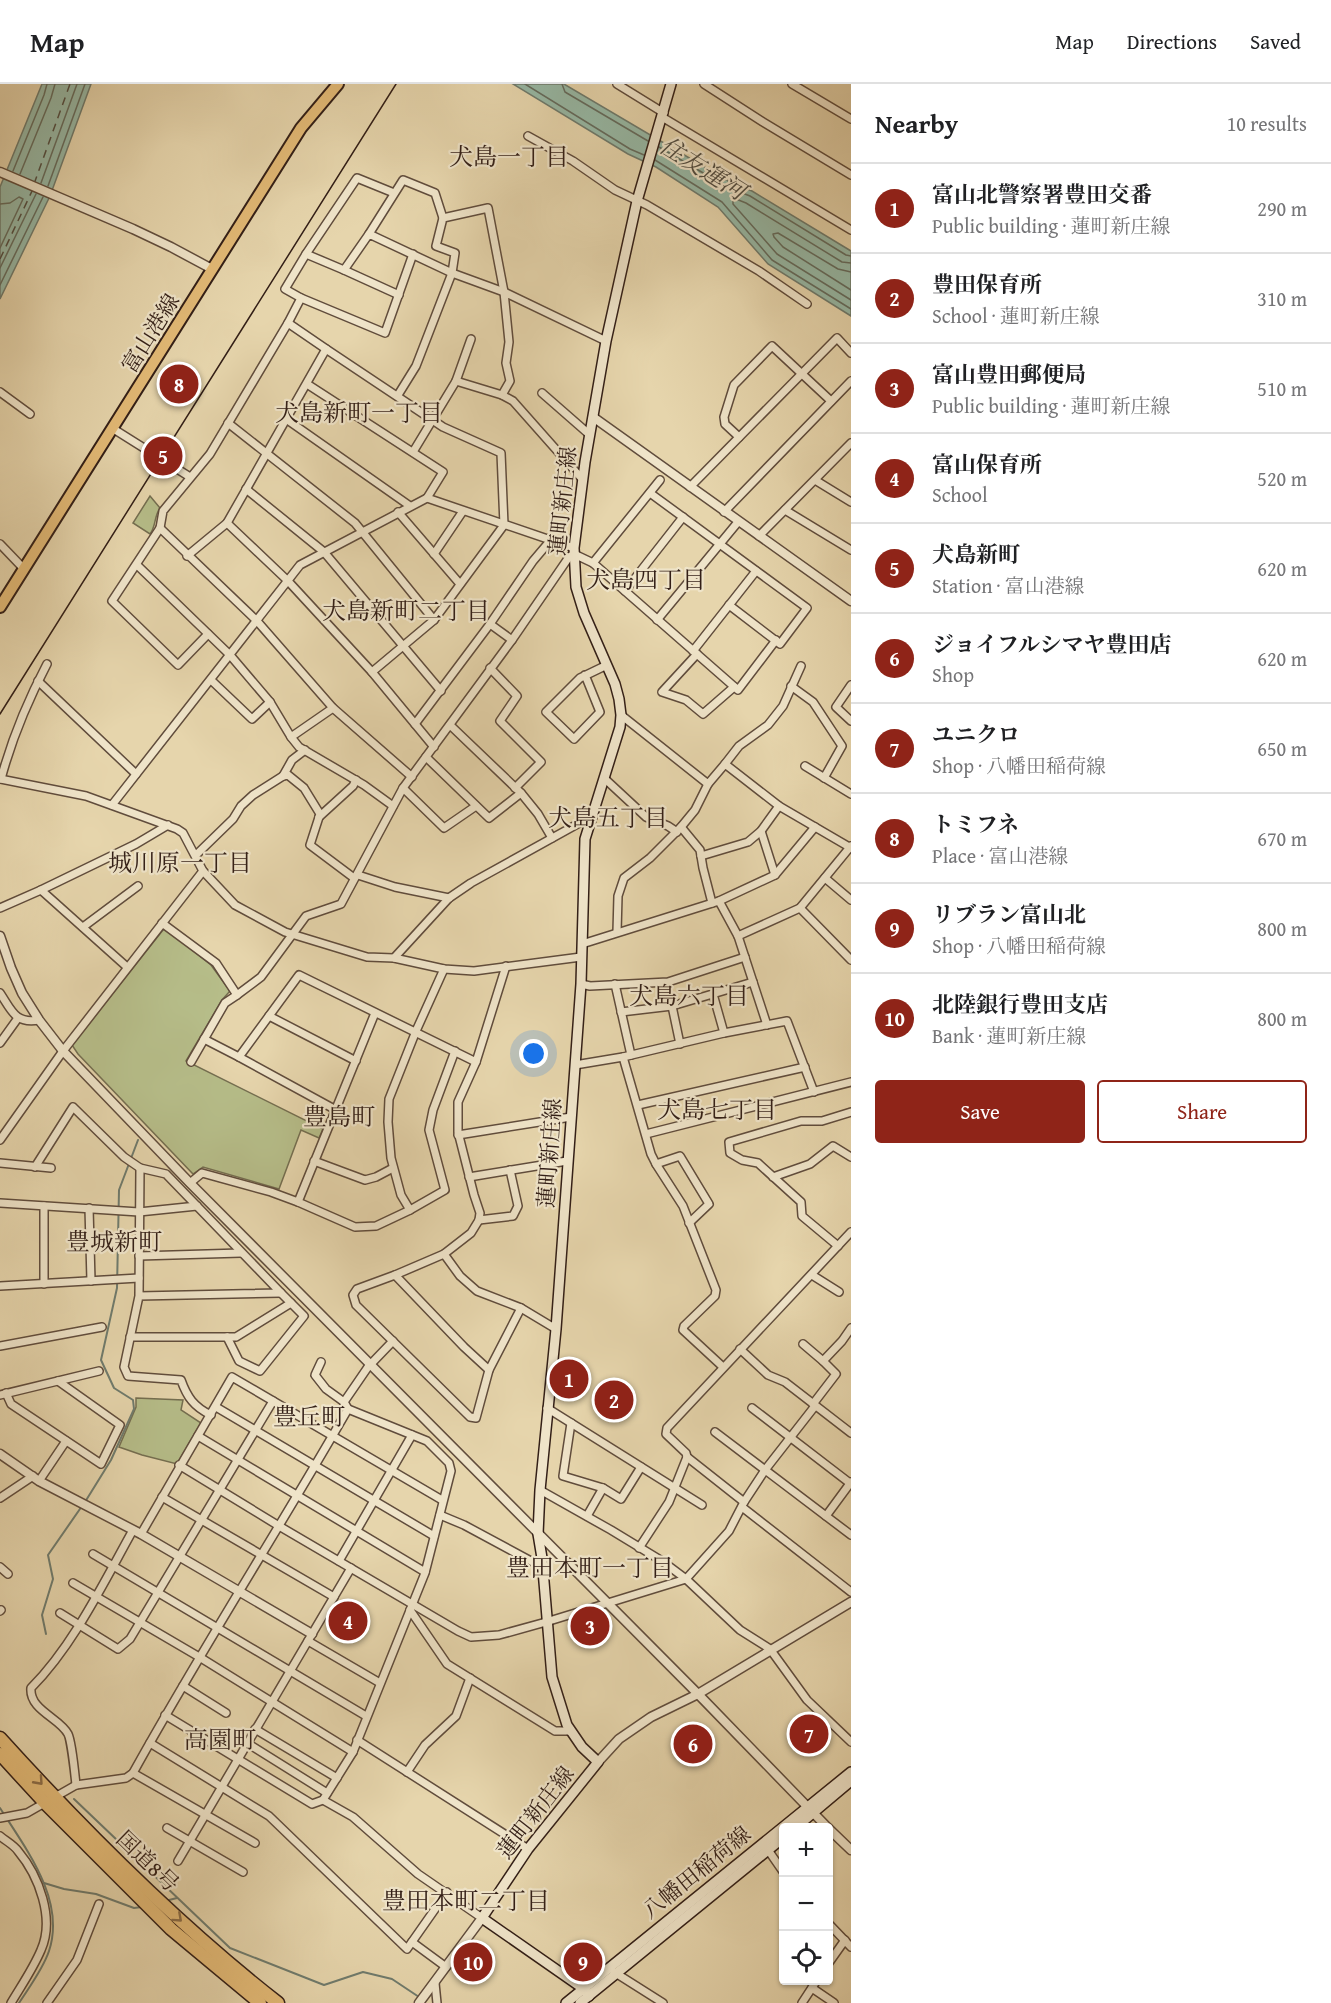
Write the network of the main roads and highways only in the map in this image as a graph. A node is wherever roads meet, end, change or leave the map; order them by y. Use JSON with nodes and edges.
{"nodes":[{"id":1,"x":338,"y":84,"type":"edge"},
{"id":2,"x":671,"y":84,"type":"edge"},
{"id":3,"x":0,"y":606,"type":"edge"},
{"id":4,"x":0,"y":1737,"type":"edge"},
{"id":5,"x":0,"y":1754,"type":"edge"},
{"id":6,"x":851,"y":1772,"type":"edge"},
{"id":7,"x":851,"y":1781,"type":"edge"},
{"id":8,"x":50,"y":1800,"type":"junction"},
{"id":9,"x":809,"y":1809,"type":"junction"},
{"id":10,"x":798,"y":1823,"type":"edge"},
{"id":11,"x":779,"y":1839,"type":"edge"},
{"id":12,"x":765,"y":1846,"type":"junction"},
{"id":13,"x":586,"y":1992,"type":"junction"},
{"id":14,"x":260,"y":2003,"type":"edge"},
{"id":15,"x":278,"y":2003,"type":"edge"},
{"id":16,"x":566,"y":2003,"type":"edge"},
{"id":17,"x":580,"y":2003,"type":"edge"}],
"edges":[{"from":1,"to":3,"type":"main road","name":"富山港線"},
{"from":2,"to":13,"type":"main road","name":"蓮町新庄線"},
{"from":4,"to":8,"type":"highway","name":"国道8号","one_way":true},
{"from":5,"to":8,"type":"highway","name":"国道8号"},
{"from":6,"to":9,"type":"main road","name":"八幡田稲荷線"},
{"from":7,"to":9,"type":"main road","name":"八幡田稲荷線"},
{"from":8,"to":14,"type":"highway","name":"国道8号"},
{"from":8,"to":15,"type":"highway","name":"国道8号","one_way":true},
{"from":9,"to":10,"type":"main road","name":"八幡田稲荷線"},
{"from":9,"to":12,"type":"main road","name":"八幡田稲荷線"},
{"from":11,"to":12,"type":"main road","name":"八幡田稲荷線"},
{"from":12,"to":13,"type":"main road","name":"八幡田稲荷線"},
{"from":13,"to":16,"type":"main road","name":"八幡田稲荷線"},
{"from":13,"to":17,"type":"main road","name":"八幡田稲荷線"}]}
